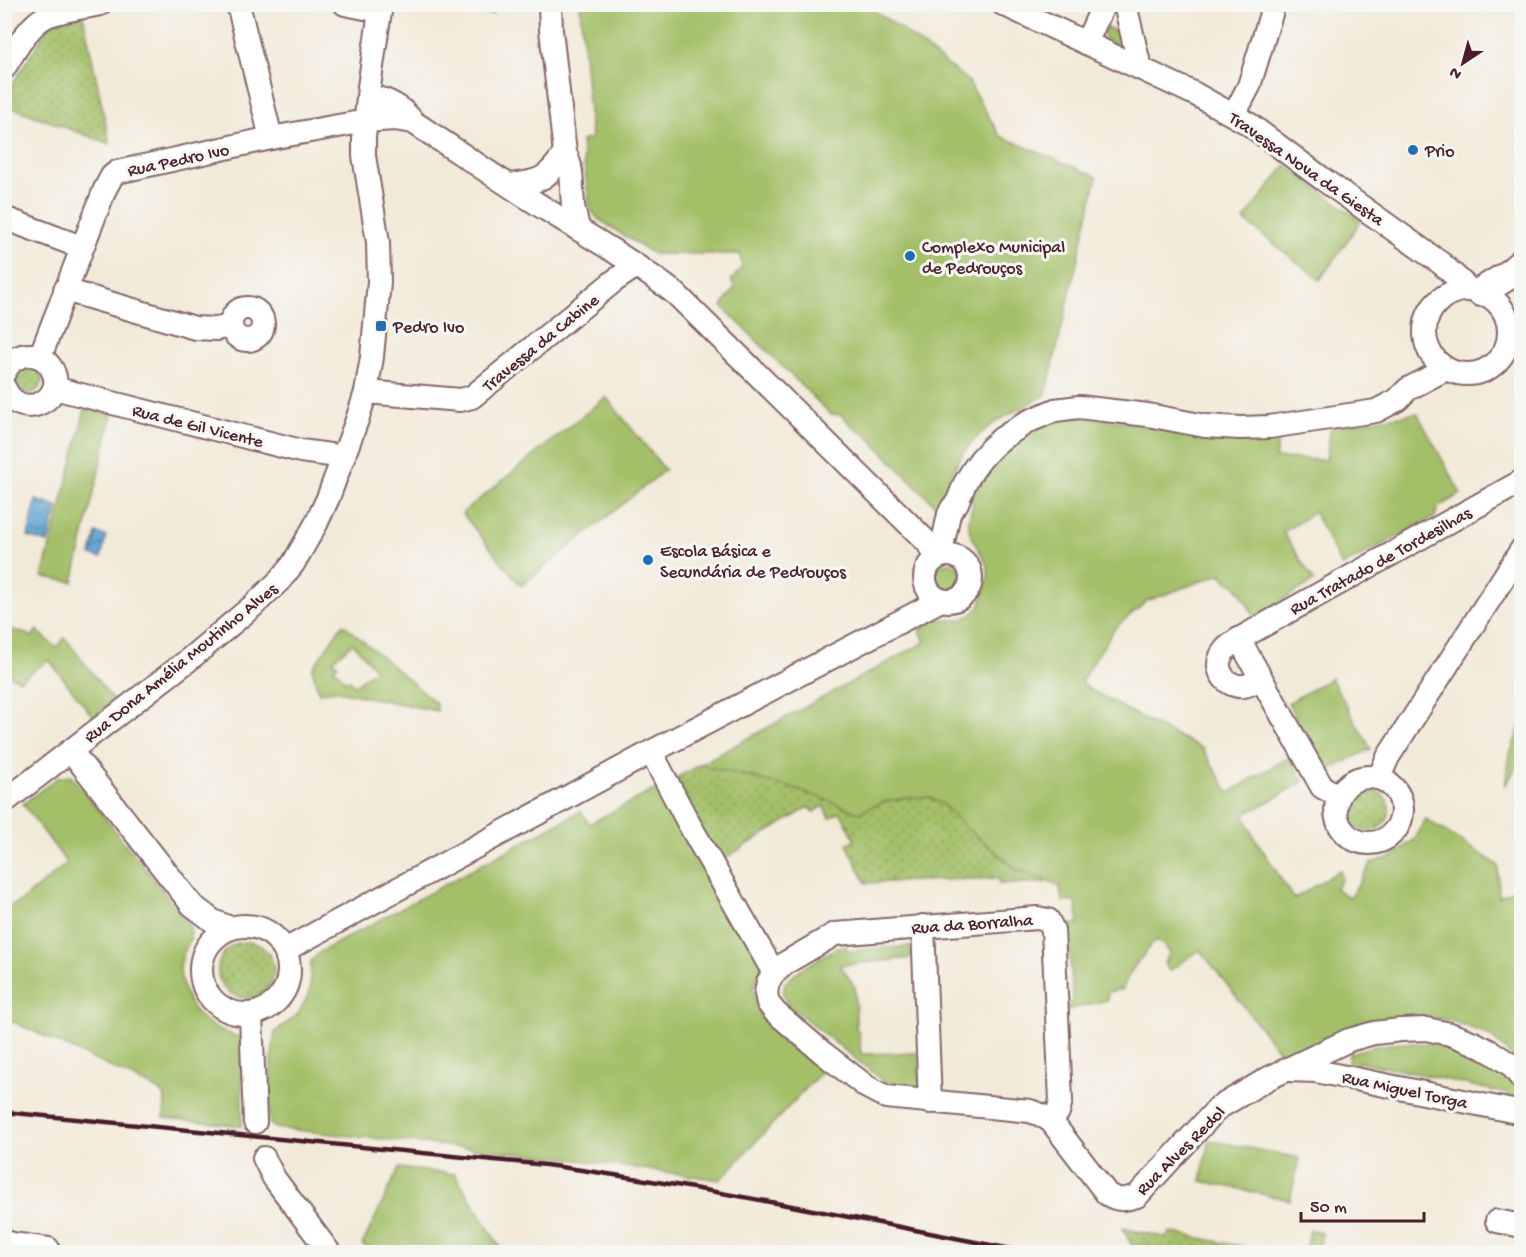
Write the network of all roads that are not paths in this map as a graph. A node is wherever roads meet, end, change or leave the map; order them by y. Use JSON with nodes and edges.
{"nodes":[{"id":1,"x":100,"y":4,"type":"edge"},
{"id":2,"x":238,"y":4,"type":"edge"},
{"id":3,"x":345,"y":4,"type":"edge"},
{"id":4,"x":550,"y":4,"type":"edge"},
{"id":5,"x":1003,"y":4,"type":"edge"},
{"id":6,"x":1104,"y":4,"type":"edge"},
{"id":7,"x":1125,"y":4,"type":"edge"},
{"id":8,"x":1274,"y":4,"type":"edge"},
{"id":9,"x":381,"y":8,"type":"edge"},
{"id":10,"x":1086,"y":43,"type":"junction"},
{"id":11,"x":4,"y":68,"type":"edge"},
{"id":12,"x":1140,"y":68,"type":"junction"},
{"id":13,"x":1234,"y":115,"type":"junction"},
{"id":14,"x":366,"y":116,"type":"junction"},
{"id":15,"x":271,"y":138,"type":"junction"},
{"id":16,"x":566,"y":153,"type":"junction"},
{"id":17,"x":510,"y":185,"type":"junction"},
{"id":18,"x":552,"y":213,"type":"junction"},
{"id":19,"x":4,"y":218,"type":"edge"},
{"id":20,"x":578,"y":229,"type":"junction"},
{"id":21,"x":81,"y":248,"type":"junction"},
{"id":22,"x":1442,"y":264,"type":"junction"},
{"id":23,"x":636,"y":266,"type":"junction"},
{"id":24,"x":1514,"y":269,"type":"edge"},
{"id":25,"x":65,"y":290,"type":"junction"},
{"id":26,"x":1439,"y":300,"type":"junction"},
{"id":27,"x":1496,"y":310,"type":"edge"},
{"id":28,"x":231,"y":326,"type":"dead end"},
{"id":29,"x":1427,"y":345,"type":"junction"},
{"id":30,"x":40,"y":357,"type":"junction"},
{"id":31,"x":1521,"y":358,"type":"edge"},
{"id":32,"x":1496,"y":364,"type":"junction"},
{"id":33,"x":1446,"y":369,"type":"junction"},
{"id":34,"x":4,"y":373,"type":"edge"},
{"id":35,"x":4,"y":387,"type":"edge"},
{"id":36,"x":54,"y":388,"type":"junction"},
{"id":37,"x":1408,"y":389,"type":"junction"},
{"id":38,"x":366,"y":392,"type":"junction"},
{"id":39,"x":344,"y":457,"type":"junction"},
{"id":40,"x":1521,"y":481,"type":"edge"},
{"id":41,"x":957,"y":503,"type":"junction"},
{"id":42,"x":1521,"y":549,"type":"edge"},
{"id":43,"x":938,"y":557,"type":"junction"},
{"id":44,"x":965,"y":562,"type":"junction"},
{"id":45,"x":934,"y":593,"type":"junction"},
{"id":46,"x":1239,"y":639,"type":"junction"},
{"id":47,"x":1261,"y":678,"type":"junction"},
{"id":48,"x":651,"y":752,"type":"junction"},
{"id":49,"x":74,"y":755,"type":"junction"},
{"id":50,"x":1379,"y":778,"type":"junction"},
{"id":51,"x":1340,"y":796,"type":"junction"},
{"id":52,"x":4,"y":802,"type":"edge"},
{"id":53,"x":192,"y":905,"type":"junction"},
{"id":54,"x":923,"y":926,"type":"junction"},
{"id":55,"x":230,"y":928,"type":"junction"},
{"id":56,"x":207,"y":947,"type":"junction"},
{"id":57,"x":285,"y":950,"type":"junction"},
{"id":58,"x":774,"y":973,"type":"junction"},
{"id":59,"x":251,"y":1015,"type":"junction"},
{"id":60,"x":1287,"y":1070,"type":"junction"},
{"id":61,"x":1521,"y":1079,"type":"edge"},
{"id":62,"x":930,"y":1102,"type":"junction"},
{"id":63,"x":1521,"y":1113,"type":"edge"},
{"id":64,"x":1051,"y":1121,"type":"junction"},
{"id":65,"x":255,"y":1122,"type":"dead end"},
{"id":66,"x":264,"y":1158,"type":"dead end"},
{"id":67,"x":1497,"y":1221,"type":"dead end"},
{"id":68,"x":1521,"y":1226,"type":"edge"},
{"id":69,"x":4,"y":1241,"type":"edge"},
{"id":70,"x":49,"y":1252,"type":"edge"},
{"id":71,"x":329,"y":1252,"type":"edge"}],
"edges":[{"from":1,"to":11,"type":"street"},
{"from":2,"to":15,"type":"street"},
{"from":3,"to":9,"type":"street"},
{"from":4,"to":16,"type":"street"},
{"from":5,"to":10,"type":"street","name":"Travessa Nova da Giesta"},
{"from":6,"to":10,"type":"street"},
{"from":7,"to":12,"type":"street"},
{"from":8,"to":13,"type":"street"},
{"from":9,"to":14,"type":"street","name":"Rua Dona Amélia Moutinho Alves"},
{"from":10,"to":12,"type":"street","name":"Travessa Nova da Giesta"},
{"from":12,"to":13,"type":"street","name":"Travessa Nova da Giesta"},
{"from":13,"to":22,"type":"street","name":"Travessa Nova da Giesta"},
{"from":14,"to":15,"type":"street","name":"Rua Pedro Ivo"},
{"from":14,"to":17,"type":"street","name":"Rua Pedro Ivo"},
{"from":14,"to":38,"type":"street","name":"Rua Dona Amélia Moutinho Alves"},
{"from":15,"to":21,"type":"street","name":"Rua Pedro Ivo"},
{"from":16,"to":17,"type":"street"},
{"from":16,"to":18,"type":"street"},
{"from":16,"to":20,"type":"street"},
{"from":17,"to":18,"type":"street"},
{"from":18,"to":20,"type":"street"},
{"from":19,"to":21,"type":"street"},
{"from":20,"to":23,"type":"street"},
{"from":21,"to":25,"type":"street","name":"Rua Pedro Ivo"},
{"from":22,"to":26,"type":"street"},
{"from":22,"to":27,"type":"street","name":"Travessa Nova da Giesta"},
{"from":23,"to":38,"type":"street","name":"Travessa da Cabine"},
{"from":23,"to":43,"type":"street"},
{"from":24,"to":27,"type":"main road"},
{"from":25,"to":28,"type":"street"},
{"from":25,"to":30,"type":"street","name":"Rua Pedro Ivo"},
{"from":26,"to":27,"type":"street"},
{"from":26,"to":29,"type":"street"},
{"from":27,"to":32,"type":"street"},
{"from":29,"to":33,"type":"street"},
{"from":29,"to":37,"type":"street"},
{"from":30,"to":34,"type":"street"},
{"from":30,"to":36,"type":"street"},
{"from":31,"to":32,"type":"street"},
{"from":32,"to":33,"type":"street"},
{"from":33,"to":37,"type":"street"},
{"from":35,"to":36,"type":"street"},
{"from":36,"to":39,"type":"street","name":"Rua de Gil Vicente"},
{"from":37,"to":41,"type":"street"},
{"from":38,"to":39,"type":"street","name":"Rua Dona Amélia Moutinho Alves"},
{"from":39,"to":49,"type":"street","name":"Rua Dona Amélia Moutinho Alves"},
{"from":40,"to":46,"type":"street","name":"Rua Tratado de Tordesilhas"},
{"from":41,"to":43,"type":"street"},
{"from":41,"to":44,"type":"street"},
{"from":42,"to":50,"type":"street"},
{"from":43,"to":44,"type":"street"},
{"from":43,"to":45,"type":"street"},
{"from":44,"to":45,"type":"street"},
{"from":45,"to":48,"type":"street"},
{"from":46,"to":47,"type":"street"},
{"from":46,"to":47,"type":"street","name":"Rua Tratado de Tordesilhas"},
{"from":47,"to":51,"type":"street"},
{"from":48,"to":57,"type":"street"},
{"from":48,"to":58,"type":"street"},
{"from":49,"to":52,"type":"street","name":"Rua Dona Amélia Moutinho Alves"},
{"from":49,"to":53,"type":"street"},
{"from":50,"to":51,"type":"street"},
{"from":50,"to":51,"type":"street"},
{"from":53,"to":55,"type":"street"},
{"from":53,"to":56,"type":"street"},
{"from":54,"to":58,"type":"street","name":"Rua da Borralha"},
{"from":54,"to":62,"type":"street"},
{"from":54,"to":64,"type":"street","name":"Rua da Borralha"},
{"from":55,"to":56,"type":"street"},
{"from":55,"to":57,"type":"street"},
{"from":56,"to":59,"type":"street"},
{"from":57,"to":59,"type":"street"},
{"from":58,"to":62,"type":"street"},
{"from":59,"to":65,"type":"street"},
{"from":60,"to":61,"type":"street","name":"Rua Alves Redol"},
{"from":60,"to":63,"type":"street","name":"Rua Miguel Torga"},
{"from":60,"to":64,"type":"street","name":"Rua Alves Redol"},
{"from":62,"to":64,"type":"street"},
{"from":66,"to":71,"type":"street"},
{"from":67,"to":68,"type":"street"},
{"from":69,"to":70,"type":"street"}]}
